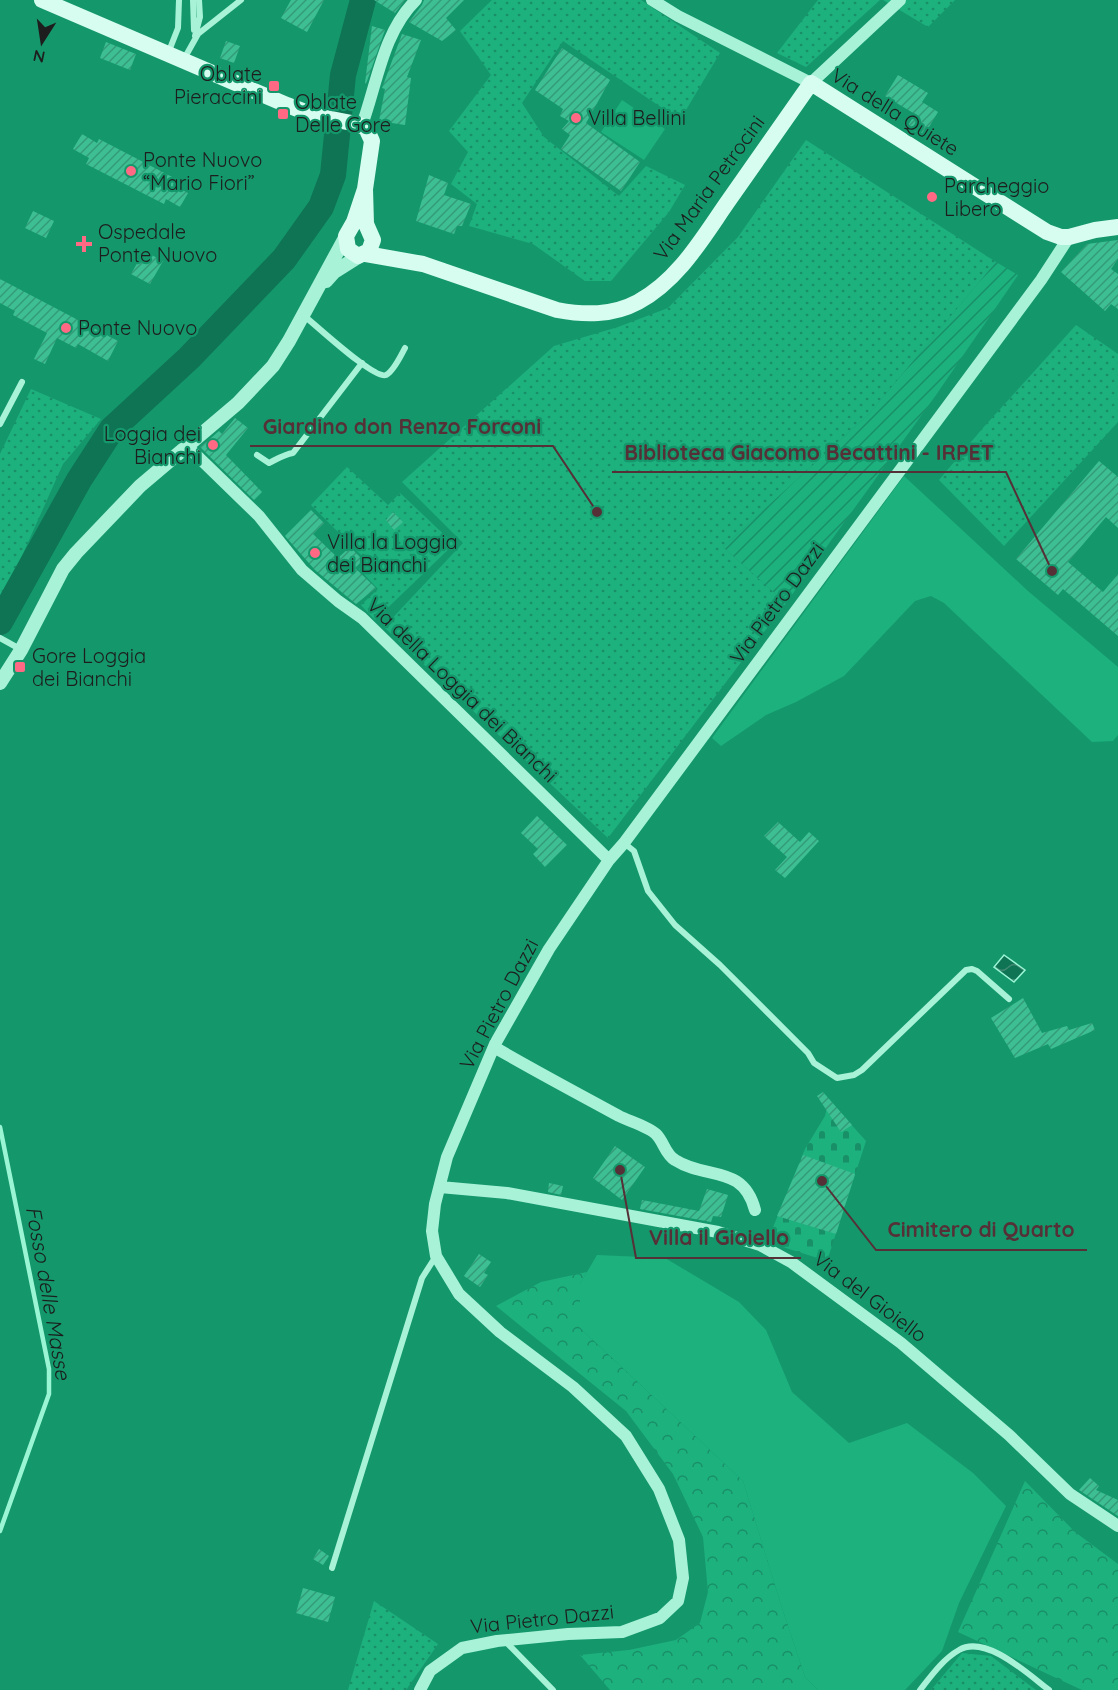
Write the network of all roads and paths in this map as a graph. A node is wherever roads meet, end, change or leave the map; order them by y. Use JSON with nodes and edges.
{"nodes":[{"id":1,"x":42,"y":0,"type":"edge"},
{"id":2,"x":179,"y":0,"type":"edge"},
{"id":3,"x":193,"y":0,"type":"edge"},
{"id":4,"x":199,"y":0,"type":"edge"},
{"id":5,"x":241,"y":0,"type":"edge"},
{"id":6,"x":416,"y":0,"type":"edge"},
{"id":7,"x":652,"y":0,"type":"edge"},
{"id":8,"x":900,"y":0,"type":"edge"},
{"id":9,"x":192,"y":42,"type":"junction"},
{"id":10,"x":175,"y":57,"type":"junction"},
{"id":11,"x":811,"y":83,"type":"junction"},
{"id":12,"x":360,"y":125,"type":"junction"},
{"id":13,"x":365,"y":189,"type":"junction"},
{"id":14,"x":1118,"y":227,"type":"edge"},
{"id":15,"x":370,"y":233,"type":"junction"},
{"id":16,"x":347,"y":234,"type":"junction"},
{"id":17,"x":1069,"y":237,"type":"junction"},
{"id":18,"x":364,"y":255,"type":"junction"},
{"id":19,"x":423,"y":264,"type":"junction"},
{"id":20,"x":315,"y":293,"type":"junction"},
{"id":21,"x":302,"y":314,"type":"junction"},
{"id":22,"x":405,"y":348,"type":"dead end"},
{"id":23,"x":362,"y":363,"type":"junction"},
{"id":24,"x":22,"y":382,"type":"dead end"},
{"id":25,"x":0,"y":424,"type":"edge"},
{"id":26,"x":187,"y":446,"type":"junction"},
{"id":27,"x":257,"y":455,"type":"dead end"},
{"id":28,"x":0,"y":638,"type":"edge"},
{"id":29,"x":21,"y":650,"type":"junction"},
{"id":30,"x":0,"y":683,"type":"edge"},
{"id":31,"x":624,"y":843,"type":"junction"},
{"id":32,"x":609,"y":860,"type":"junction"},
{"id":33,"x":1009,"y":999,"type":"dead end"},
{"id":34,"x":494,"y":1047,"type":"junction"},
{"id":35,"x":440,"y":1187,"type":"junction"},
{"id":36,"x":755,"y":1210,"type":"dead end"},
{"id":37,"x":436,"y":1256,"type":"junction"},
{"id":38,"x":1118,"y":1526,"type":"edge"},
{"id":39,"x":332,"y":1568,"type":"dead end"},
{"id":40,"x":505,"y":1641,"type":"junction"},
{"id":41,"x":420,"y":1690,"type":"edge"},
{"id":42,"x":553,"y":1690,"type":"edge"},
{"id":43,"x":920,"y":1690,"type":"edge"},
{"id":44,"x":1049,"y":1690,"type":"edge"}],
"edges":[{"from":1,"to":10,"type":"main road"},
{"from":2,"to":10,"type":"lane"},
{"from":3,"to":9,"type":"lane"},
{"from":4,"to":9,"type":"lane"},
{"from":5,"to":9,"type":"lane"},
{"from":6,"to":12,"type":"street"},
{"from":7,"to":11,"type":"street"},
{"from":8,"to":11,"type":"street"},
{"from":9,"to":10,"type":"lane"},
{"from":10,"to":12,"type":"main road"},
{"from":11,"to":17,"type":"main road","name":"Via della Quiete"},
{"from":11,"to":19,"type":"main road","name":"Via Maria Petrocini"},
{"from":12,"to":13,"type":"main road"},
{"from":13,"to":15,"type":"main road"},
{"from":13,"to":16,"type":"main road"},
{"from":14,"to":17,"type":"main road"},
{"from":15,"to":16,"type":"main road"},
{"from":15,"to":18,"type":"main road"},
{"from":15,"to":19,"type":"main road","name":"Via Maria Petrocini"},
{"from":16,"to":18,"type":"main road"},
{"from":16,"to":20,"type":"street"},
{"from":17,"to":31,"type":"street","name":"Via Pietro Dazzi"},
{"from":18,"to":19,"type":"main road","name":"Via Maria Petrocini"},
{"from":18,"to":20,"type":"street"},
{"from":20,"to":21,"type":"street"},
{"from":21,"to":23,"type":"lane"},
{"from":21,"to":26,"type":"street"},
{"from":22,"to":23,"type":"lane"},
{"from":23,"to":27,"type":"lane"},
{"from":24,"to":25,"type":"lane"},
{"from":26,"to":29,"type":"street"},
{"from":26,"to":32,"type":"street","name":"Via della Loggia dei Bianchi"},
{"from":28,"to":29,"type":"lane"},
{"from":29,"to":30,"type":"street"},
{"from":31,"to":32,"type":"street","name":"Via Pietro Dazzi"},
{"from":31,"to":33,"type":"lane"},
{"from":32,"to":34,"type":"street","name":"Via Pietro Dazzi"},
{"from":34,"to":35,"type":"street","name":"Via Pietro Dazzi"},
{"from":34,"to":36,"type":"street"},
{"from":35,"to":37,"type":"street","name":"Via Pietro Dazzi"},
{"from":35,"to":38,"type":"street","name":"Via del Gioiello"},
{"from":37,"to":39,"type":"lane"},
{"from":37,"to":40,"type":"street","name":"Via Pietro Dazzi"},
{"from":40,"to":41,"type":"street","name":"Via Pietro Dazzi"},
{"from":40,"to":42,"type":"lane"},
{"from":43,"to":44,"type":"lane"}]}
